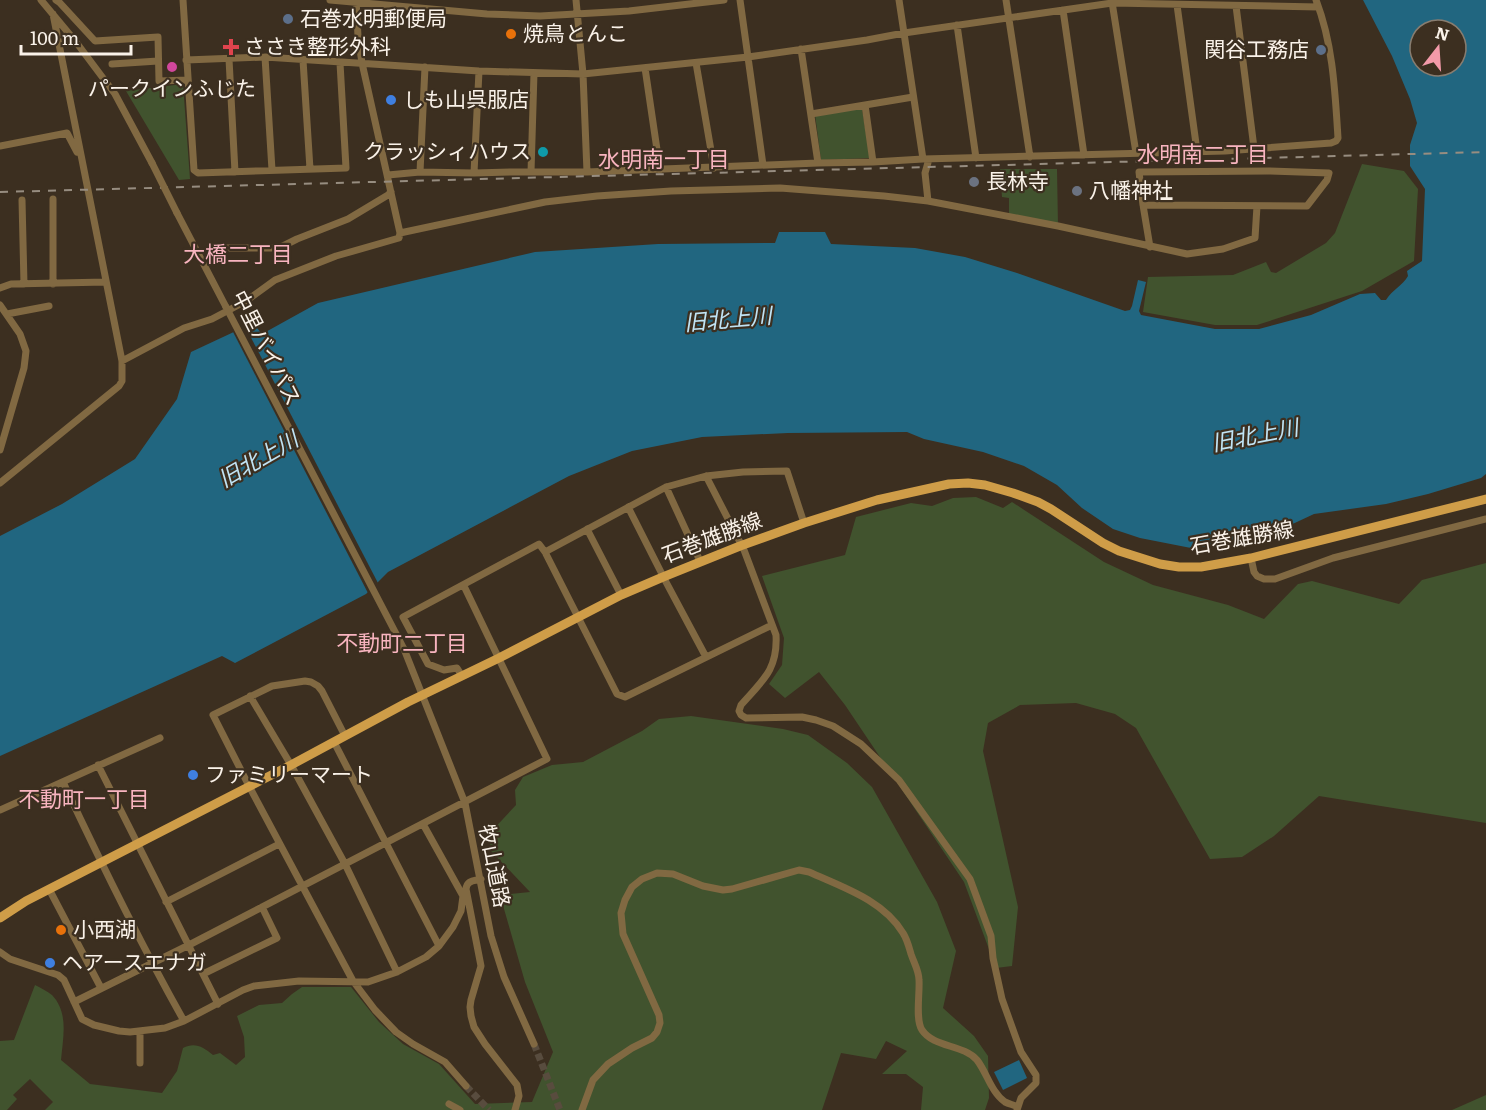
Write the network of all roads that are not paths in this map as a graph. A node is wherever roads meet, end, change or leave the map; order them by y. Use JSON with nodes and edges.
{"nodes":[{"id":1,"x":56,"y":0,"type":"edge"},
{"id":2,"x":183,"y":0,"type":"edge"},
{"id":3,"x":330,"y":0,"type":"edge"},
{"id":4,"x":576,"y":0,"type":"edge"},
{"id":5,"x":724,"y":0,"type":"edge"},
{"id":6,"x":740,"y":0,"type":"edge"},
{"id":7,"x":899,"y":0,"type":"edge"},
{"id":8,"x":1006,"y":0,"type":"edge"},
{"id":9,"x":45,"y":1,"type":"edge"},
{"id":10,"x":356,"y":1,"type":"edge"},
{"id":11,"x":1112,"y":2,"type":"edge"},
{"id":12,"x":1317,"y":3,"type":"edge"},
{"id":13,"x":1177,"y":5,"type":"junction"},
{"id":14,"x":1236,"y":6,"type":"junction"},
{"id":15,"x":1063,"y":10,"type":"junction"},
{"id":16,"x":53,"y":14,"type":"junction"},
{"id":17,"x":577,"y":14,"type":"junction"},
{"id":18,"x":1008,"y":18,"type":"junction"},
{"id":19,"x":957,"y":25,"type":"junction"},
{"id":20,"x":904,"y":33,"type":"junction"},
{"id":21,"x":801,"y":50,"type":"junction"},
{"id":22,"x":266,"y":57,"type":"junction"},
{"id":23,"x":748,"y":57,"type":"junction"},
{"id":24,"x":229,"y":59,"type":"junction"},
{"id":25,"x":186,"y":60,"type":"junction"},
{"id":26,"x":303,"y":60,"type":"junction"},
{"id":27,"x":158,"y":61,"type":"junction"},
{"id":28,"x":340,"y":63,"type":"junction"},
{"id":29,"x":362,"y":63,"type":"junction"},
{"id":30,"x":696,"y":63,"type":"junction"},
{"id":31,"x":112,"y":64,"type":"dead end"},
{"id":32,"x":425,"y":67,"type":"junction"},
{"id":33,"x":645,"y":68,"type":"junction"},
{"id":34,"x":479,"y":71,"type":"junction"},
{"id":35,"x":534,"y":73,"type":"junction"},
{"id":36,"x":583,"y":74,"type":"junction"},
{"id":37,"x":188,"y":80,"type":"junction"},
{"id":38,"x":913,"y":98,"type":"junction"},
{"id":39,"x":865,"y":105,"type":"junction"},
{"id":40,"x":811,"y":114,"type":"junction"},
{"id":41,"x":0,"y":146,"type":"edge"},
{"id":42,"x":1254,"y":148,"type":"junction"},
{"id":43,"x":1197,"y":151,"type":"junction"},
{"id":44,"x":1136,"y":153,"type":"junction"},
{"id":45,"x":1084,"y":155,"type":"junction"},
{"id":46,"x":1030,"y":157,"type":"junction"},
{"id":47,"x":976,"y":158,"type":"junction"},
{"id":48,"x":81,"y":159,"type":"junction"},
{"id":49,"x":926,"y":159,"type":"junction"},
{"id":50,"x":873,"y":162,"type":"junction"},
{"id":51,"x":818,"y":163,"type":"junction"},
{"id":52,"x":763,"y":165,"type":"junction"},
{"id":53,"x":714,"y":168,"type":"junction"},
{"id":54,"x":310,"y":169,"type":"junction"},
{"id":55,"x":272,"y":170,"type":"junction"},
{"id":56,"x":660,"y":170,"type":"junction"},
{"id":57,"x":235,"y":172,"type":"junction"},
{"id":58,"x":420,"y":172,"type":"junction"},
{"id":59,"x":531,"y":172,"type":"junction"},
{"id":60,"x":587,"y":172,"type":"junction"},
{"id":61,"x":474,"y":173,"type":"junction"},
{"id":62,"x":388,"y":175,"type":"junction"},
{"id":63,"x":391,"y":192,"type":"junction"},
{"id":64,"x":53,"y":199,"type":"dead end"},
{"id":65,"x":22,"y":200,"type":"dead end"},
{"id":66,"x":928,"y":201,"type":"junction"},
{"id":67,"x":1143,"y":205,"type":"junction"},
{"id":68,"x":1257,"y":206,"type":"junction"},
{"id":69,"x":400,"y":233,"type":"junction"},
{"id":70,"x":1150,"y":247,"type":"junction"},
{"id":71,"x":221,"y":248,"type":"dead end"},
{"id":72,"x":106,"y":282,"type":"junction"},
{"id":73,"x":24,"y":284,"type":"junction"},
{"id":74,"x":53,"y":284,"type":"junction"},
{"id":75,"x":0,"y":288,"type":"edge"},
{"id":76,"x":0,"y":305,"type":"edge"},
{"id":77,"x":49,"y":306,"type":"dead end"},
{"id":78,"x":7,"y":314,"type":"junction"},
{"id":79,"x":122,"y":361,"type":"junction"},
{"id":80,"x":0,"y":450,"type":"edge"},
{"id":81,"x":706,"y":476,"type":"junction"},
{"id":82,"x":0,"y":483,"type":"edge"},
{"id":83,"x":666,"y":487,"type":"junction"},
{"id":84,"x":1486,"y":499,"type":"edge"},
{"id":85,"x":628,"y":507,"type":"junction"},
{"id":86,"x":1486,"y":519,"type":"edge"},
{"id":87,"x":804,"y":523,"type":"junction"},
{"id":88,"x":587,"y":530,"type":"junction"},
{"id":89,"x":740,"y":546,"type":"junction"},
{"id":90,"x":545,"y":552,"type":"junction"},
{"id":91,"x":1251,"y":558,"type":"junction"},
{"id":92,"x":700,"y":561,"type":"junction"},
{"id":93,"x":663,"y":577,"type":"junction"},
{"id":94,"x":464,"y":586,"type":"junction"},
{"id":95,"x":621,"y":595,"type":"junction"},
{"id":96,"x":578,"y":618,"type":"junction"},
{"id":97,"x":772,"y":625,"type":"junction"},
{"id":98,"x":706,"y":657,"type":"junction"},
{"id":99,"x":499,"y":658,"type":"junction"},
{"id":100,"x":462,"y":676,"type":"junction"},
{"id":101,"x":422,"y":695,"type":"junction"},
{"id":102,"x":250,"y":696,"type":"junction"},
{"id":103,"x":345,"y":736,"type":"junction"},
{"id":104,"x":160,"y":738,"type":"dead end"},
{"id":105,"x":334,"y":742,"type":"junction"},
{"id":106,"x":98,"y":765,"type":"junction"},
{"id":107,"x":291,"y":765,"type":"junction"},
{"id":108,"x":63,"y":782,"type":"junction"},
{"id":109,"x":249,"y":786,"type":"junction"},
{"id":110,"x":465,"y":803,"type":"junction"},
{"id":111,"x":0,"y":810,"type":"edge"},
{"id":112,"x":423,"y":824,"type":"junction"},
{"id":113,"x":385,"y":843,"type":"junction"},
{"id":114,"x":136,"y":844,"type":"junction"},
{"id":115,"x":279,"y":844,"type":"junction"},
{"id":116,"x":100,"y":862,"type":"junction"},
{"id":117,"x":345,"y":864,"type":"junction"},
{"id":118,"x":481,"y":879,"type":"junction"},
{"id":119,"x":302,"y":886,"type":"junction"},
{"id":120,"x":49,"y":889,"type":"junction"},
{"id":121,"x":166,"y":902,"type":"junction"},
{"id":122,"x":262,"y":907,"type":"junction"},
{"id":123,"x":0,"y":918,"type":"edge"},
{"id":124,"x":189,"y":945,"type":"junction"},
{"id":125,"x":439,"y":946,"type":"junction"},
{"id":126,"x":0,"y":952,"type":"edge"},
{"id":127,"x":152,"y":963,"type":"junction"},
{"id":128,"x":397,"y":972,"type":"junction"},
{"id":129,"x":203,"y":974,"type":"junction"},
{"id":130,"x":353,"y":981,"type":"junction"},
{"id":131,"x":100,"y":988,"type":"junction"},
{"id":132,"x":74,"y":1002,"type":"junction"},
{"id":133,"x":218,"y":1004,"type":"junction"},
{"id":134,"x":184,"y":1020,"type":"junction"},
{"id":135,"x":140,"y":1032,"type":"junction"},
{"id":136,"x":534,"y":1044,"type":"tunnel mouth"},
{"id":137,"x":140,"y":1063,"type":"dead end"},
{"id":138,"x":466,"y":1086,"type":"tunnel mouth"},
{"id":139,"x":449,"y":1104,"type":"dead end"},
{"id":140,"x":1017,"y":1108,"type":"edge"},
{"id":141,"x":460,"y":1110,"type":"edge"},
{"id":142,"x":515,"y":1110,"type":"edge"},
{"id":143,"x":582,"y":1110,"type":"edge"}],
"edges":[{"from":1,"to":27,"type":"street"},
{"from":2,"to":25,"type":"street"},
{"from":3,"to":10,"type":"street"},
{"from":4,"to":17,"type":"street"},
{"from":5,"to":17,"type":"street"},
{"from":6,"to":23,"type":"street"},
{"from":7,"to":20,"type":"street"},
{"from":8,"to":18,"type":"street"},
{"from":9,"to":16,"type":"street","name":"中里バイパス"},
{"from":10,"to":17,"type":"street"},
{"from":10,"to":29,"type":"street"},
{"from":11,"to":13,"type":"street"},
{"from":11,"to":15,"type":"street"},
{"from":11,"to":44,"type":"street"},
{"from":12,"to":14,"type":"street"},
{"from":12,"to":42,"type":"street"},
{"from":13,"to":14,"type":"street"},
{"from":13,"to":43,"type":"street"},
{"from":14,"to":42,"type":"street"},
{"from":15,"to":18,"type":"street"},
{"from":15,"to":45,"type":"street"},
{"from":16,"to":48,"type":"street"},
{"from":16,"to":101,"type":"street","name":"中里バイパス","bridge":true},
{"from":17,"to":36,"type":"street"},
{"from":18,"to":19,"type":"street"},
{"from":18,"to":46,"type":"street"},
{"from":19,"to":20,"type":"street"},
{"from":19,"to":47,"type":"street"},
{"from":20,"to":21,"type":"street"},
{"from":20,"to":38,"type":"street"},
{"from":21,"to":23,"type":"street"},
{"from":21,"to":40,"type":"street"},
{"from":22,"to":24,"type":"street"},
{"from":22,"to":26,"type":"street"},
{"from":22,"to":55,"type":"street"},
{"from":23,"to":30,"type":"street"},
{"from":23,"to":52,"type":"street"},
{"from":24,"to":25,"type":"street"},
{"from":24,"to":57,"type":"street"},
{"from":25,"to":37,"type":"street"},
{"from":26,"to":28,"type":"street"},
{"from":26,"to":54,"type":"street"},
{"from":27,"to":31,"type":"street"},
{"from":27,"to":37,"type":"street"},
{"from":28,"to":29,"type":"street"},
{"from":28,"to":54,"type":"street"},
{"from":29,"to":32,"type":"street"},
{"from":29,"to":62,"type":"street"},
{"from":30,"to":33,"type":"street"},
{"from":30,"to":53,"type":"street"},
{"from":32,"to":34,"type":"street"},
{"from":32,"to":58,"type":"street"},
{"from":33,"to":36,"type":"street"},
{"from":33,"to":56,"type":"street"},
{"from":34,"to":35,"type":"street"},
{"from":34,"to":61,"type":"street"},
{"from":35,"to":36,"type":"street"},
{"from":35,"to":59,"type":"street"},
{"from":36,"to":60,"type":"street"},
{"from":37,"to":57,"type":"street"},
{"from":38,"to":39,"type":"street"},
{"from":38,"to":49,"type":"street"},
{"from":39,"to":40,"type":"street"},
{"from":39,"to":50,"type":"street"},
{"from":40,"to":51,"type":"street"},
{"from":41,"to":48,"type":"street"},
{"from":42,"to":43,"type":"street"},
{"from":43,"to":44,"type":"street"},
{"from":44,"to":45,"type":"street"},
{"from":45,"to":46,"type":"street"},
{"from":46,"to":47,"type":"street"},
{"from":47,"to":49,"type":"street"},
{"from":48,"to":72,"type":"street"},
{"from":49,"to":50,"type":"street"},
{"from":49,"to":66,"type":"street"},
{"from":50,"to":51,"type":"street"},
{"from":51,"to":52,"type":"street"},
{"from":52,"to":53,"type":"street"},
{"from":53,"to":56,"type":"street"},
{"from":54,"to":55,"type":"street"},
{"from":55,"to":57,"type":"street"},
{"from":56,"to":60,"type":"street"},
{"from":58,"to":61,"type":"street"},
{"from":58,"to":62,"type":"street"},
{"from":59,"to":60,"type":"street"},
{"from":59,"to":61,"type":"street"},
{"from":62,"to":63,"type":"street"},
{"from":63,"to":69,"type":"street"},
{"from":63,"to":71,"type":"street"},
{"from":64,"to":74,"type":"street"},
{"from":65,"to":73,"type":"street"},
{"from":66,"to":69,"type":"street"},
{"from":66,"to":70,"type":"street"},
{"from":67,"to":68,"type":"street"},
{"from":67,"to":68,"type":"street"},
{"from":67,"to":70,"type":"street"},
{"from":68,"to":70,"type":"street"},
{"from":69,"to":79,"type":"street"},
{"from":72,"to":74,"type":"street"},
{"from":72,"to":79,"type":"street"},
{"from":73,"to":74,"type":"street"},
{"from":73,"to":75,"type":"street"},
{"from":76,"to":78,"type":"street"},
{"from":77,"to":78,"type":"street"},
{"from":78,"to":80,"type":"street"},
{"from":79,"to":82,"type":"street"},
{"from":81,"to":83,"type":"street"},
{"from":81,"to":87,"type":"street"},
{"from":81,"to":89,"type":"street"},
{"from":83,"to":85,"type":"street"},
{"from":83,"to":92,"type":"street"},
{"from":84,"to":91,"type":"main road","name":"石巻雄勝線"},
{"from":85,"to":88,"type":"street"},
{"from":85,"to":93,"type":"street"},
{"from":86,"to":91,"type":"street"},
{"from":87,"to":89,"type":"main road","name":"石巻雄勝線"},
{"from":87,"to":91,"type":"main road","name":"石巻雄勝線"},
{"from":88,"to":90,"type":"street"},
{"from":88,"to":95,"type":"street"},
{"from":89,"to":92,"type":"main road","name":"石巻雄勝線"},
{"from":89,"to":97,"type":"street"},
{"from":90,"to":94,"type":"street"},
{"from":90,"to":96,"type":"street"},
{"from":92,"to":93,"type":"main road","name":"石巻雄勝線"},
{"from":93,"to":95,"type":"main road","name":"石巻雄勝線"},
{"from":93,"to":98,"type":"street"},
{"from":94,"to":99,"type":"street"},
{"from":94,"to":100,"type":"street"},
{"from":95,"to":96,"type":"main road","name":"石巻雄勝線"},
{"from":96,"to":98,"type":"street"},
{"from":96,"to":99,"type":"main road","name":"石巻雄勝線"},
{"from":97,"to":98,"type":"street"},
{"from":97,"to":140,"type":"street"},
{"from":99,"to":100,"type":"main road","name":"石巻雄勝線"},
{"from":99,"to":110,"type":"street"},
{"from":100,"to":101,"type":"main road","name":"石巻雄勝線"},
{"from":101,"to":103,"type":"main road","name":"石巻雄勝線"},
{"from":101,"to":110,"type":"street","name":"牧山道路"},
{"from":102,"to":103,"type":"street"},
{"from":102,"to":107,"type":"street"},
{"from":102,"to":109,"type":"street"},
{"from":103,"to":105,"type":"main road","name":"石巻雄勝線"},
{"from":104,"to":106,"type":"street"},
{"from":105,"to":107,"type":"main road","name":"石巻雄勝線"},
{"from":105,"to":113,"type":"street"},
{"from":106,"to":108,"type":"street"},
{"from":106,"to":114,"type":"street"},
{"from":107,"to":109,"type":"main road","name":"石巻雄勝線"},
{"from":107,"to":117,"type":"street"},
{"from":108,"to":111,"type":"street"},
{"from":108,"to":116,"type":"street"},
{"from":109,"to":114,"type":"main road","name":"石巻雄勝線"},
{"from":109,"to":115,"type":"street"},
{"from":110,"to":112,"type":"street"},
{"from":110,"to":118,"type":"street","name":"牧山道路"},
{"from":112,"to":113,"type":"street"},
{"from":112,"to":125,"type":"street"},
{"from":113,"to":117,"type":"street"},
{"from":113,"to":125,"type":"street"},
{"from":114,"to":116,"type":"main road","name":"石巻雄勝線"},
{"from":114,"to":121,"type":"street"},
{"from":115,"to":119,"type":"street"},
{"from":115,"to":121,"type":"street"},
{"from":116,"to":120,"type":"main road","name":"石巻雄勝線"},
{"from":116,"to":127,"type":"street"},
{"from":117,"to":119,"type":"street"},
{"from":117,"to":128,"type":"street"},
{"from":118,"to":136,"type":"street","name":"牧山道路"},
{"from":118,"to":142,"type":"street"},
{"from":119,"to":122,"type":"street"},
{"from":119,"to":130,"type":"street"},
{"from":120,"to":123,"type":"main road","name":"石巻雄勝線"},
{"from":120,"to":131,"type":"street"},
{"from":121,"to":124,"type":"street"},
{"from":122,"to":124,"type":"street"},
{"from":122,"to":129,"type":"street"},
{"from":124,"to":127,"type":"street"},
{"from":124,"to":129,"type":"street"},
{"from":125,"to":128,"type":"street"},
{"from":126,"to":132,"type":"street"},
{"from":127,"to":131,"type":"street"},
{"from":127,"to":134,"type":"street"},
{"from":128,"to":130,"type":"street"},
{"from":129,"to":133,"type":"street"},
{"from":130,"to":133,"type":"street"},
{"from":130,"to":138,"type":"street"},
{"from":131,"to":132,"type":"street"},
{"from":132,"to":135,"type":"street"},
{"from":133,"to":134,"type":"street"},
{"from":134,"to":135,"type":"street"},
{"from":135,"to":137,"type":"street"},
{"from":139,"to":141,"type":"street"},
{"from":140,"to":143,"type":"street"}]}
